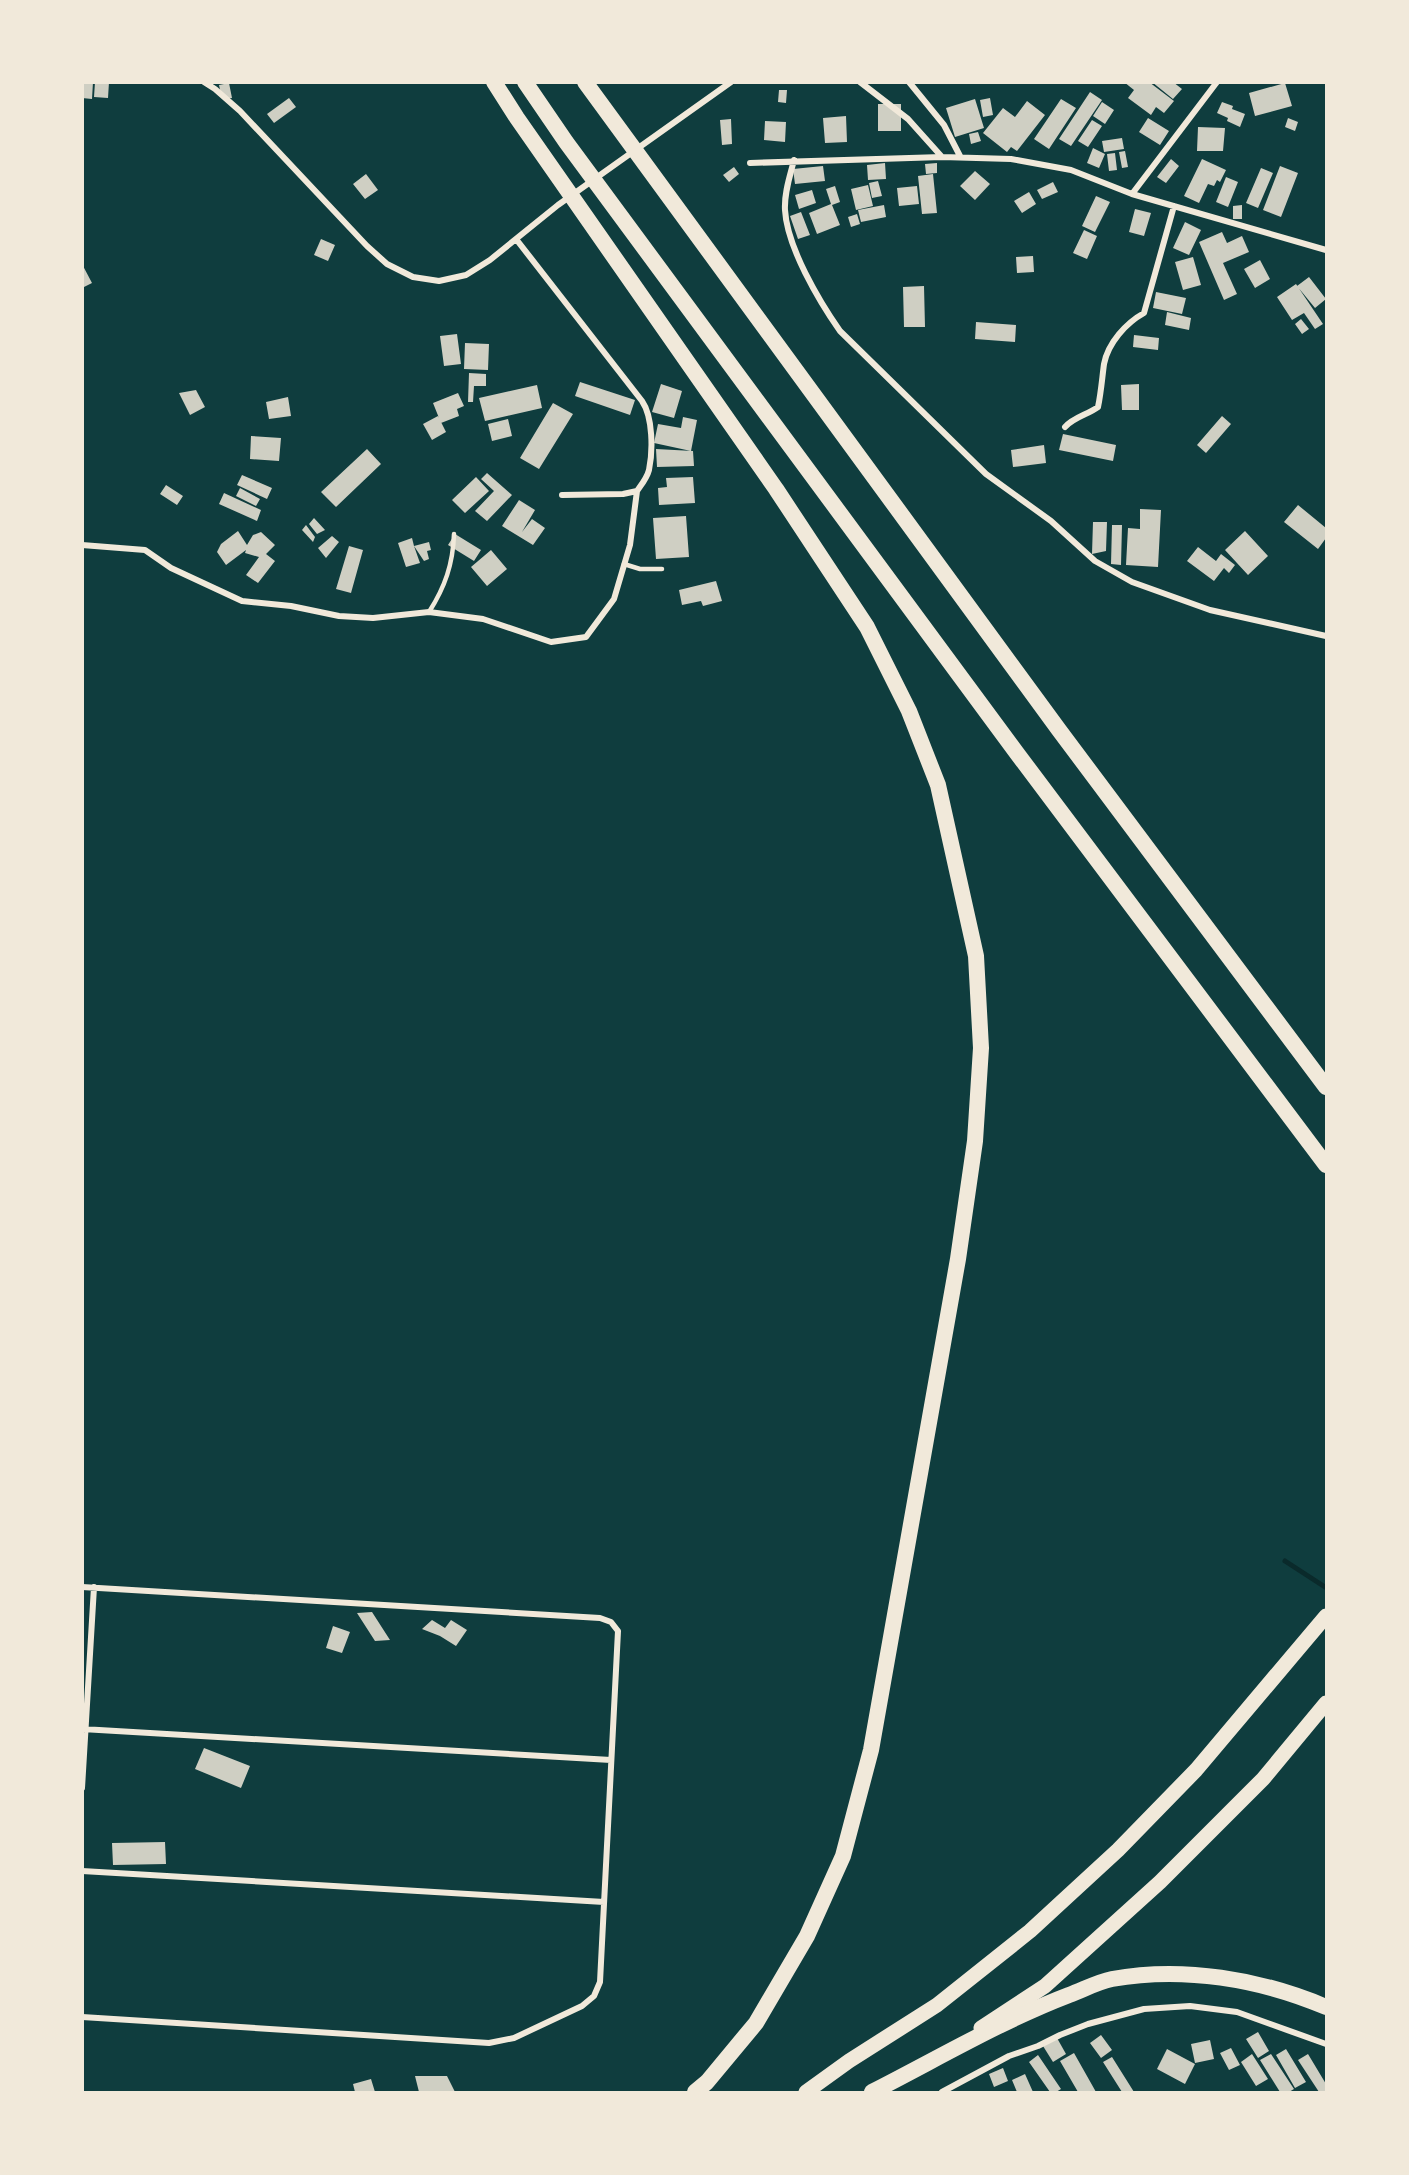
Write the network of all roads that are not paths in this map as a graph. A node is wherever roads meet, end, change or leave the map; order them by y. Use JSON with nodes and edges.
{"nodes":[{"id":1,"x":204,"y":82,"type":"edge"},
{"id":2,"x":494,"y":82,"type":"edge"},
{"id":3,"x":525,"y":82,"type":"edge"},
{"id":4,"x":585,"y":82,"type":"edge"},
{"id":5,"x":730,"y":82,"type":"edge"},
{"id":6,"x":860,"y":82,"type":"edge"},
{"id":7,"x":909,"y":82,"type":"edge"},
{"id":8,"x":1217,"y":82,"type":"edge"},
{"id":9,"x":960,"y":156,"type":"junction"},
{"id":10,"x":942,"y":157,"type":"junction"},
{"id":11,"x":794,"y":160,"type":"junction"},
{"id":12,"x":750,"y":163,"type":"dead end"},
{"id":13,"x":1132,"y":194,"type":"junction"},
{"id":14,"x":1174,"y":206,"type":"junction"},
{"id":15,"x":516,"y":239,"type":"junction"},
{"id":16,"x":1326,"y":250,"type":"edge"},
{"id":17,"x":1065,"y":427,"type":"dead end"},
{"id":18,"x":637,"y":490,"type":"junction"},
{"id":19,"x":562,"y":495,"type":"dead end"},
{"id":20,"x":454,"y":534,"type":"dead end"},
{"id":21,"x":82,"y":545,"type":"edge"},
{"id":22,"x":624,"y":564,"type":"junction"},
{"id":23,"x":662,"y":569,"type":"dead end"},
{"id":24,"x":429,"y":612,"type":"junction"},
{"id":25,"x":1326,"y":636,"type":"edge"},
{"id":26,"x":1326,"y":1088,"type":"edge"},
{"id":27,"x":1326,"y":1165,"type":"edge"},
{"id":28,"x":82,"y":1587,"type":"edge"},
{"id":29,"x":94,"y":1587,"type":"junction"},
{"id":30,"x":1326,"y":1616,"type":"edge"},
{"id":31,"x":1326,"y":1703,"type":"edge"},
{"id":32,"x":84,"y":1729,"type":"edge"},
{"id":33,"x":611,"y":1760,"type":"junction"},
{"id":34,"x":82,"y":1788,"type":"edge"},
{"id":35,"x":82,"y":1871,"type":"edge"},
{"id":36,"x":604,"y":1902,"type":"junction"},
{"id":37,"x":1326,"y":2007,"type":"edge"},
{"id":38,"x":82,"y":2017,"type":"edge"},
{"id":39,"x":1326,"y":2044,"type":"edge"},
{"id":40,"x":695,"y":2092,"type":"edge"},
{"id":41,"x":806,"y":2092,"type":"edge"},
{"id":42,"x":871,"y":2092,"type":"edge"},
{"id":43,"x":942,"y":2092,"type":"edge"}],
"edges":[{"from":1,"to":15,"type":"street"},
{"from":2,"to":40,"type":"highway"},
{"from":3,"to":27,"type":"highway"},
{"from":4,"to":26,"type":"highway"},
{"from":5,"to":15,"type":"street"},
{"from":6,"to":10,"type":"street"},
{"from":7,"to":9,"type":"street"},
{"from":8,"to":13,"type":"street"},
{"from":9,"to":10,"type":"street"},
{"from":9,"to":13,"type":"street"},
{"from":10,"to":11,"type":"street"},
{"from":11,"to":12,"type":"street"},
{"from":11,"to":25,"type":"street"},
{"from":13,"to":14,"type":"street"},
{"from":14,"to":16,"type":"street"},
{"from":14,"to":17,"type":"street"},
{"from":15,"to":18,"type":"street"},
{"from":18,"to":19,"type":"street"},
{"from":18,"to":22,"type":"street"},
{"from":20,"to":24,"type":"lane"},
{"from":21,"to":24,"type":"street"},
{"from":22,"to":23,"type":"lane"},
{"from":22,"to":24,"type":"street"},
{"from":28,"to":29,"type":"street"},
{"from":29,"to":32,"type":"street"},
{"from":29,"to":33,"type":"street"},
{"from":30,"to":41,"type":"highway"},
{"from":31,"to":42,"type":"highway"},
{"from":32,"to":33,"type":"street"},
{"from":32,"to":34,"type":"street"},
{"from":33,"to":36,"type":"street"},
{"from":35,"to":36,"type":"street"},
{"from":36,"to":38,"type":"street"},
{"from":37,"to":42,"type":"highway"},
{"from":39,"to":43,"type":"street"}]}
